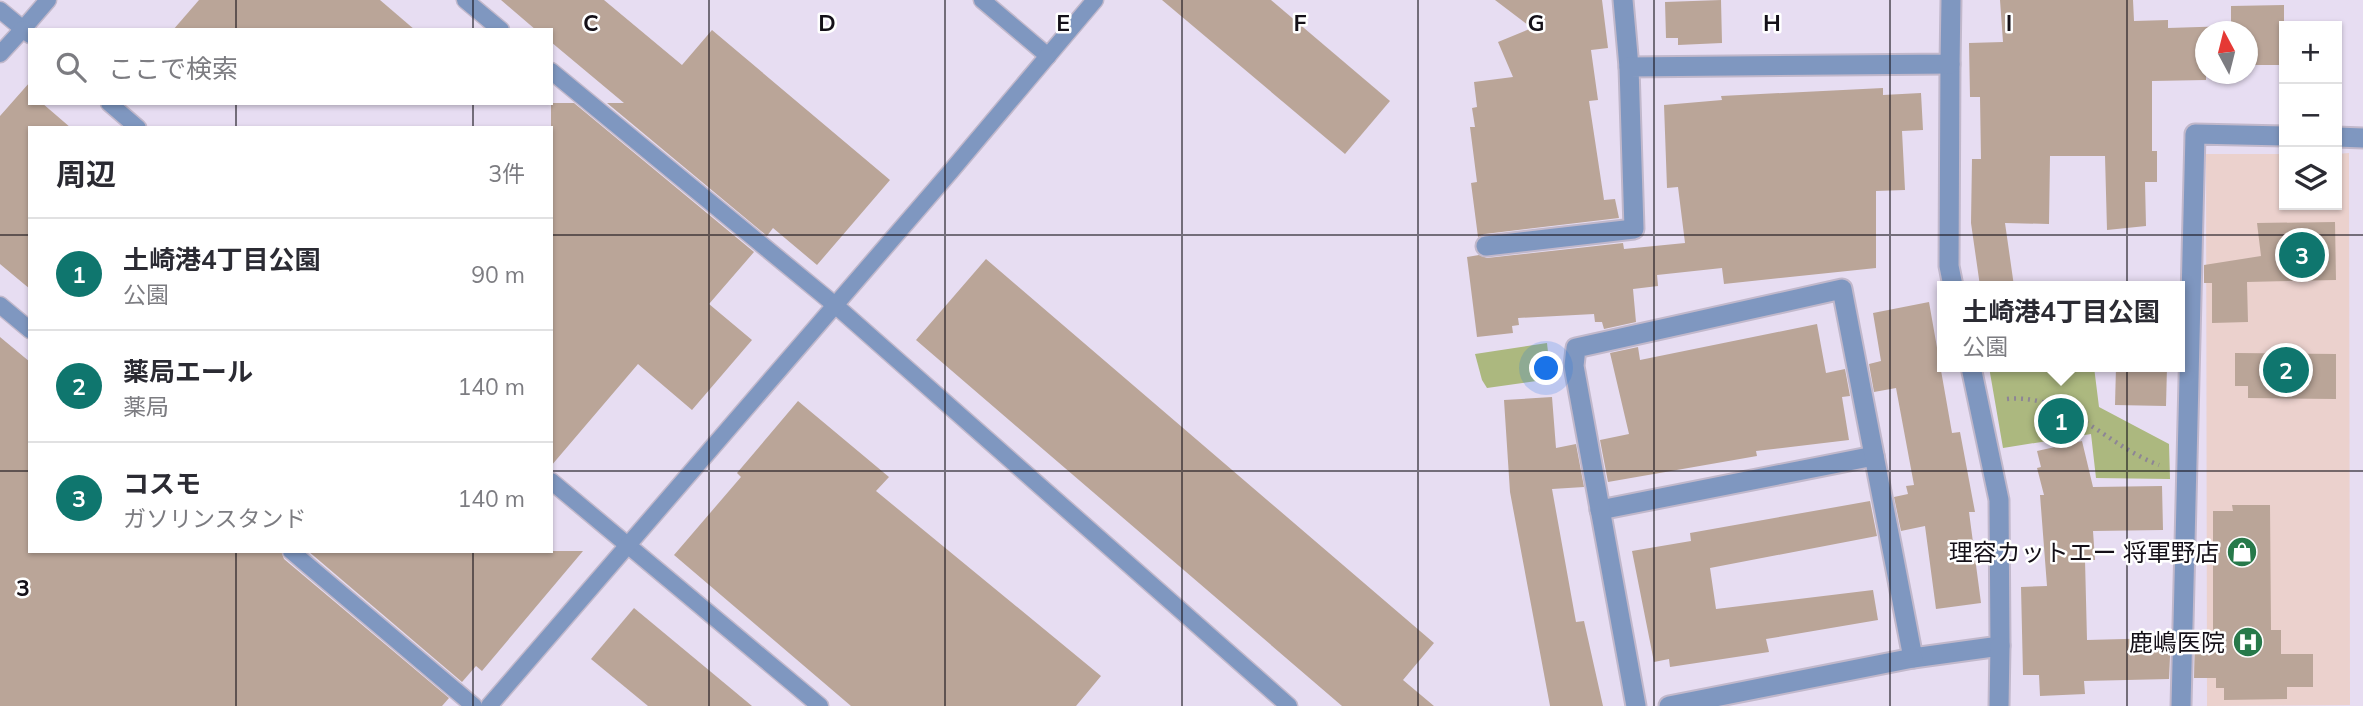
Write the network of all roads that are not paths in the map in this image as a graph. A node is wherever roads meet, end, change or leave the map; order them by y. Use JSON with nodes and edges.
{"nodes":[{"id":1,"x":48,"y":0,"type":"edge"},
{"id":2,"x":465,"y":0,"type":"edge"},
{"id":3,"x":982,"y":0,"type":"edge"},
{"id":4,"x":1095,"y":0,"type":"edge"},
{"id":5,"x":1623,"y":0,"type":"edge"},
{"id":6,"x":1951,"y":0,"type":"edge"},
{"id":7,"x":0,"y":10,"type":"edge"},
{"id":8,"x":29,"y":28,"type":"edge"},
{"id":9,"x":499,"y":28,"type":"edge"},
{"id":10,"x":26,"y":32,"type":"edge"},
{"id":11,"x":0,"y":54,"type":"edge"},
{"id":12,"x":1048,"y":56,"type":"junction"},
{"id":13,"x":1950,"y":64,"type":"junction"},
{"id":14,"x":1629,"y":67,"type":"junction"},
{"id":15,"x":553,"y":73,"type":"edge"},
{"id":16,"x":111,"y":105,"type":"edge"},
{"id":17,"x":136,"y":126,"type":"edge"},
{"id":18,"x":2279,"y":136,"type":"edge"},
{"id":19,"x":2342,"y":137,"type":"edge"},
{"id":20,"x":2363,"y":138,"type":"edge"},
{"id":21,"x":1486,"y":246,"type":"dead end"},
{"id":22,"x":1953,"y":281,"type":"edge"},
{"id":23,"x":0,"y":305,"type":"edge"},
{"id":24,"x":835,"y":305,"type":"junction"},
{"id":25,"x":28,"y":328,"type":"edge"},
{"id":26,"x":1972,"y":372,"type":"edge"},
{"id":27,"x":1874,"y":456,"type":"junction"},
{"id":28,"x":553,"y":483,"type":"edge"},
{"id":29,"x":1600,"y":510,"type":"junction"},
{"id":30,"x":627,"y":546,"type":"junction"},
{"id":31,"x":293,"y":553,"type":"edge"},
{"id":32,"x":2000,"y":646,"type":"junction"},
{"id":33,"x":1913,"y":658,"type":"junction"},
{"id":34,"x":474,"y":706,"type":"edge"},
{"id":35,"x":489,"y":706,"type":"edge"},
{"id":36,"x":820,"y":706,"type":"edge"},
{"id":37,"x":1289,"y":706,"type":"edge"},
{"id":38,"x":1636,"y":706,"type":"edge"},
{"id":39,"x":1669,"y":706,"type":"edge"},
{"id":40,"x":1999,"y":706,"type":"edge"},
{"id":41,"x":2181,"y":706,"type":"edge"}],
"edges":[{"from":1,"to":8,"type":"lane"},
{"from":2,"to":9,"type":"lane"},
{"from":3,"to":12,"type":"lane"},
{"from":4,"to":12,"type":"lane"},
{"from":5,"to":14,"type":"street"},
{"from":6,"to":13,"type":"street"},
{"from":7,"to":10,"type":"lane"},
{"from":10,"to":11,"type":"lane"},
{"from":12,"to":24,"type":"lane"},
{"from":13,"to":14,"type":"street"},
{"from":13,"to":22,"type":"street"},
{"from":14,"to":21,"type":"street"},
{"from":15,"to":24,"type":"lane"},
{"from":16,"to":17,"type":"lane"},
{"from":18,"to":41,"type":"street"},
{"from":19,"to":20,"type":"street"},
{"from":23,"to":25,"type":"lane"},
{"from":24,"to":30,"type":"lane"},
{"from":24,"to":37,"type":"lane"},
{"from":26,"to":32,"type":"street"},
{"from":27,"to":29,"type":"street"},
{"from":27,"to":29,"type":"street"},
{"from":27,"to":33,"type":"street"},
{"from":28,"to":30,"type":"lane"},
{"from":29,"to":38,"type":"street"},
{"from":30,"to":35,"type":"lane"},
{"from":30,"to":36,"type":"lane"},
{"from":31,"to":34,"type":"lane"},
{"from":32,"to":33,"type":"street"},
{"from":32,"to":40,"type":"street"},
{"from":33,"to":39,"type":"street"}]}
